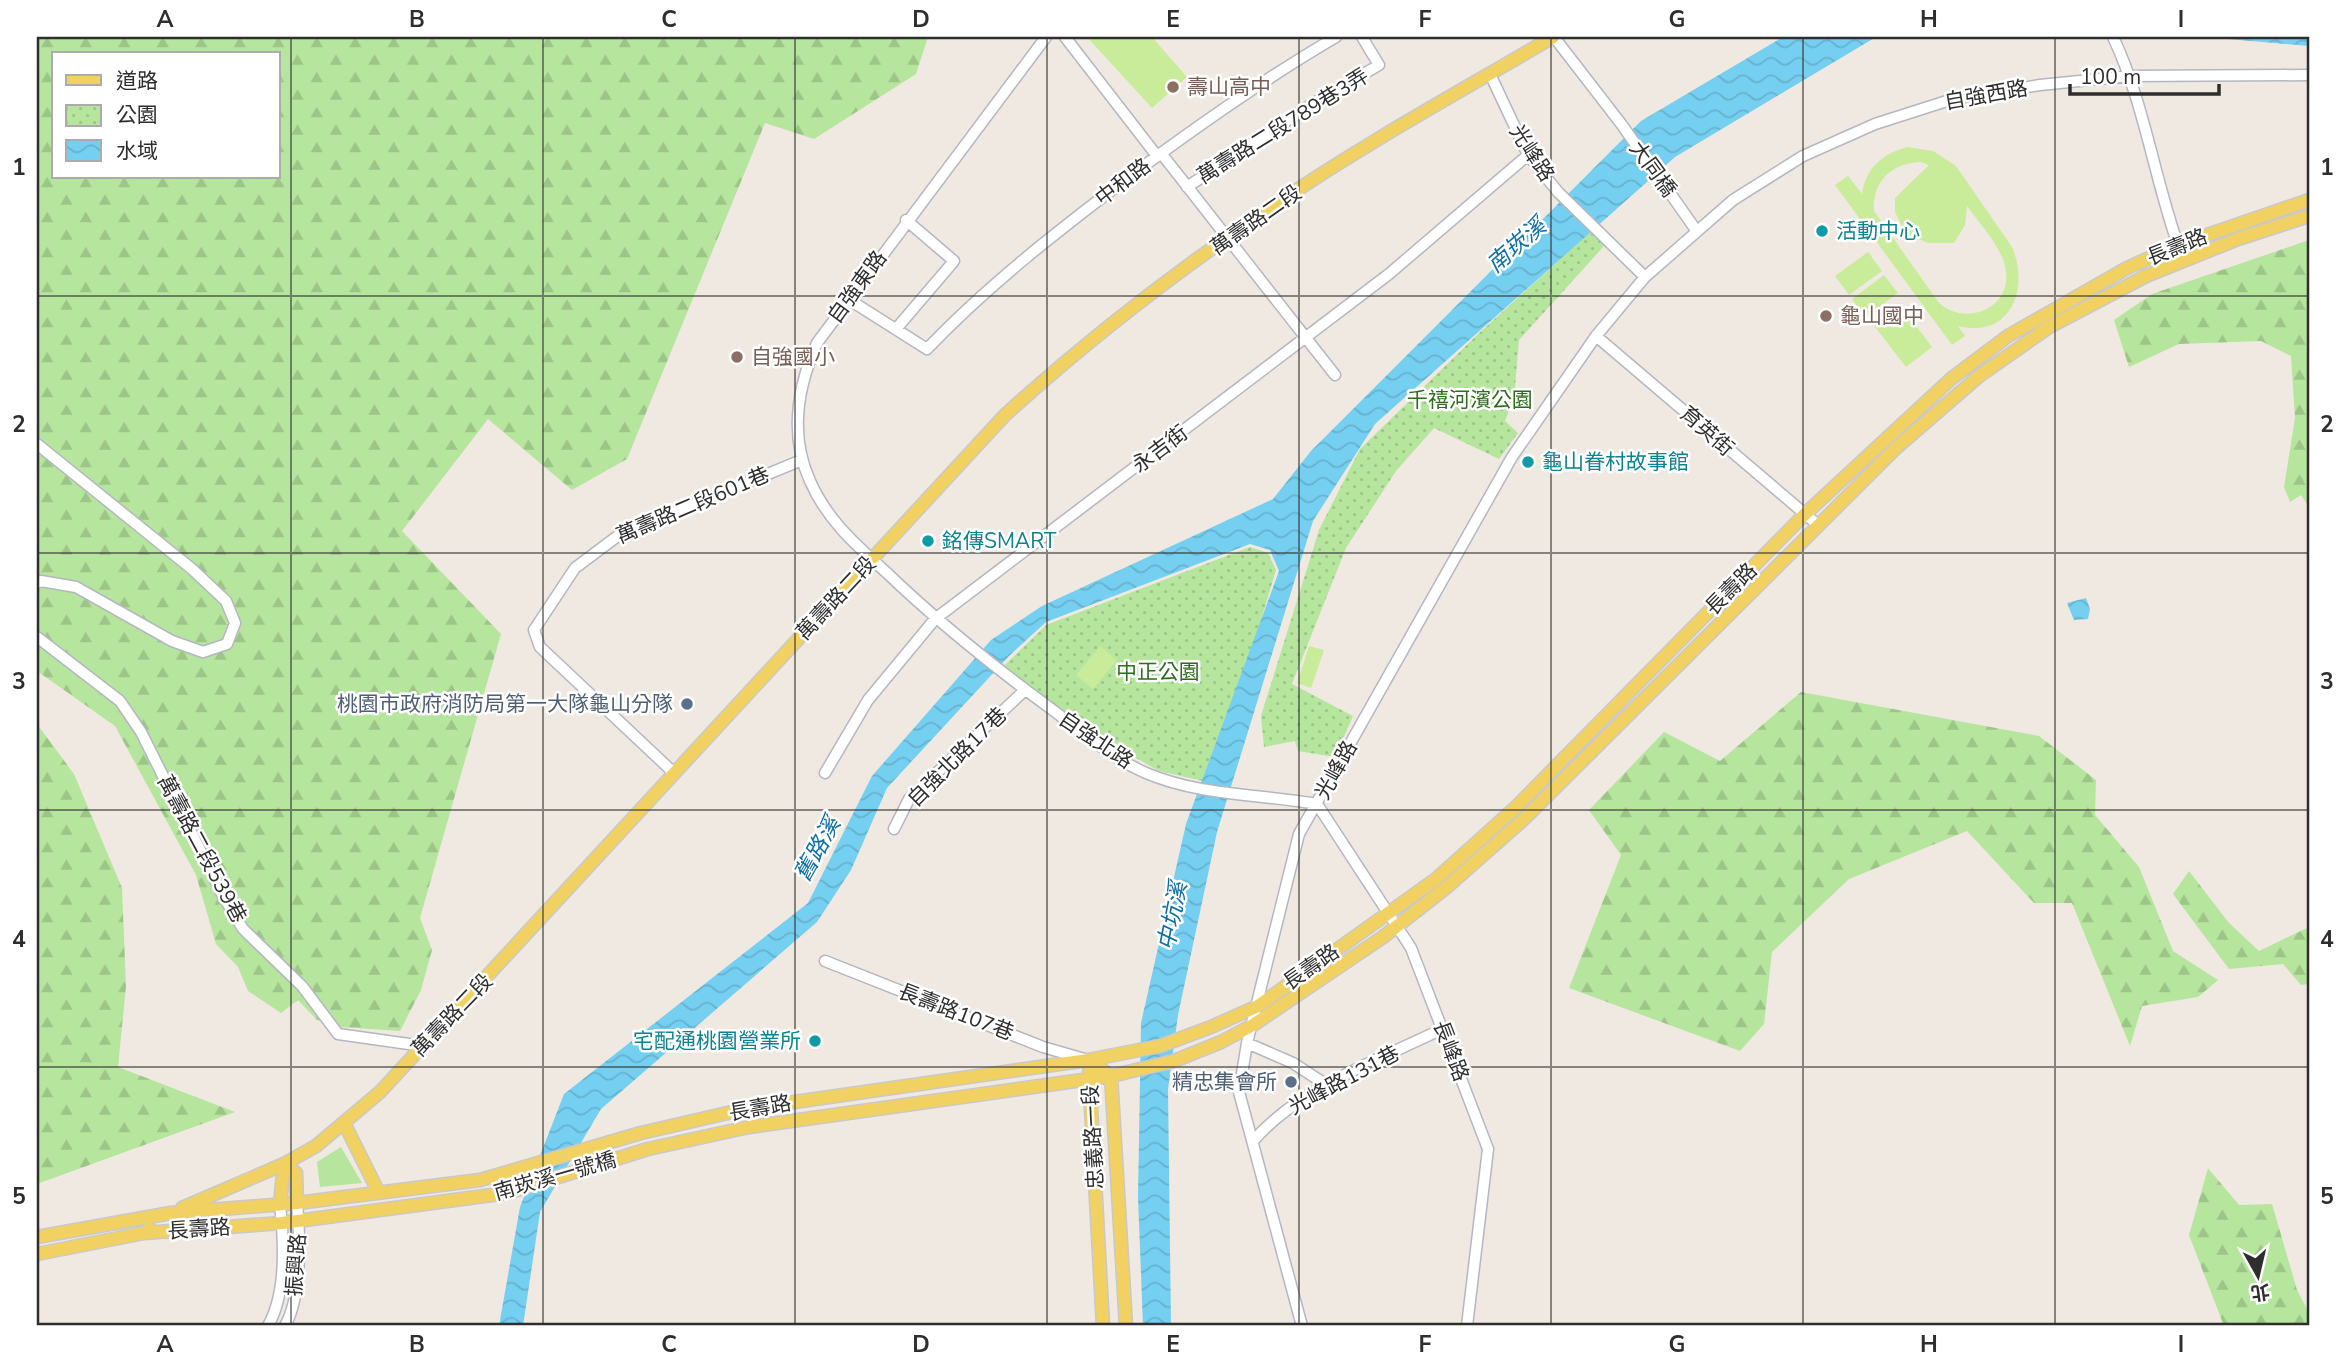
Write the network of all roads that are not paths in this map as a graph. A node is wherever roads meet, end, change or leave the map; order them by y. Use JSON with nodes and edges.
{"nodes":[{"id":1,"x":1046,"y":37,"type":"edge"},
{"id":2,"x":1065,"y":37,"type":"edge"},
{"id":3,"x":1336,"y":37,"type":"edge"},
{"id":4,"x":1362,"y":37,"type":"edge"},
{"id":5,"x":1553,"y":37,"type":"edge"},
{"id":6,"x":2113,"y":37,"type":"edge"},
{"id":7,"x":1490,"y":74,"type":"junction"},
{"id":8,"x":2309,"y":75,"type":"edge"},
{"id":9,"x":2129,"y":76,"type":"junction"},
{"id":10,"x":1159,"y":155,"type":"junction"},
{"id":11,"x":1528,"y":155,"type":"junction"},
{"id":12,"x":1187,"y":187,"type":"junction"},
{"id":13,"x":2309,"y":200,"type":"edge"},
{"id":14,"x":2309,"y":216,"type":"edge"},
{"id":15,"x":906,"y":220,"type":"junction"},
{"id":16,"x":1696,"y":230,"type":"junction"},
{"id":17,"x":1226,"y":239,"type":"junction"},
{"id":18,"x":2178,"y":245,"type":"junction"},
{"id":19,"x":1645,"y":277,"type":"junction"},
{"id":20,"x":848,"y":299,"type":"junction"},
{"id":21,"x":896,"y":329,"type":"junction"},
{"id":22,"x":1596,"y":337,"type":"junction"},
{"id":23,"x":1305,"y":340,"type":"junction"},
{"id":24,"x":1335,"y":375,"type":"dead end"},
{"id":25,"x":37,"y":444,"type":"edge"},
{"id":26,"x":802,"y":460,"type":"junction"},
{"id":27,"x":1804,"y":515,"type":"junction"},
{"id":28,"x":1818,"y":525,"type":"junction"},
{"id":29,"x":872,"y":560,"type":"junction"},
{"id":30,"x":37,"y":583,"type":"edge"},
{"id":31,"x":935,"y":618,"type":"junction"},
{"id":32,"x":37,"y":637,"type":"edge"},
{"id":33,"x":1025,"y":690,"type":"junction"},
{"id":34,"x":674,"y":773,"type":"junction"},
{"id":35,"x":825,"y":773,"type":"dead end"},
{"id":36,"x":1540,"y":783,"type":"junction"},
{"id":37,"x":1550,"y":793,"type":"junction"},
{"id":38,"x":1317,"y":804,"type":"junction"},
{"id":39,"x":894,"y":829,"type":"dead end"},
{"id":40,"x":1391,"y":912,"type":"junction"},
{"id":41,"x":1399,"y":926,"type":"junction"},
{"id":42,"x":825,"y":961,"type":"dead end"},
{"id":43,"x":1258,"y":1006,"type":"junction"},
{"id":44,"x":1253,"y":1025,"type":"junction"},
{"id":45,"x":1442,"y":1029,"type":"junction"},
{"id":46,"x":1247,"y":1043,"type":"junction"},
{"id":47,"x":423,"y":1046,"type":"junction"},
{"id":48,"x":1087,"y":1060,"type":"junction"},
{"id":49,"x":1111,"y":1076,"type":"junction"},
{"id":50,"x":1090,"y":1079,"type":"junction"},
{"id":51,"x":1328,"y":1086,"type":"junction"},
{"id":52,"x":344,"y":1123,"type":"junction"},
{"id":53,"x":641,"y":1133,"type":"joint"},
{"id":54,"x":1252,"y":1141,"type":"junction"},
{"id":55,"x":648,"y":1149,"type":"joint"},
{"id":56,"x":284,"y":1164,"type":"junction"},
{"id":57,"x":457,"y":1183,"type":"joint"},
{"id":58,"x":379,"y":1193,"type":"junction"},
{"id":59,"x":462,"y":1201,"type":"joint"},
{"id":60,"x":297,"y":1203,"type":"junction"},
{"id":61,"x":281,"y":1204,"type":"junction"},
{"id":62,"x":171,"y":1213,"type":"junction"},
{"id":63,"x":299,"y":1221,"type":"junction"},
{"id":64,"x":282,"y":1223,"type":"junction"},
{"id":65,"x":144,"y":1233,"type":"junction"},
{"id":66,"x":37,"y":1237,"type":"edge"},
{"id":67,"x":37,"y":1254,"type":"edge"},
{"id":68,"x":268,"y":1326,"type":"edge"},
{"id":69,"x":285,"y":1326,"type":"edge"},
{"id":70,"x":1103,"y":1326,"type":"edge"},
{"id":71,"x":1126,"y":1326,"type":"edge"},
{"id":72,"x":1302,"y":1326,"type":"edge"},
{"id":73,"x":1467,"y":1326,"type":"edge"}],
"edges":[{"from":1,"to":15,"type":"street","name":"自強東路"},
{"from":2,"to":10,"type":"street"},
{"from":3,"to":10,"type":"street","name":"中和路"},
{"from":4,"to":12,"type":"street","name":"萬壽路二段789巷3弄"},
{"from":5,"to":7,"type":"main road","name":"萬壽路二段"},
{"from":5,"to":16,"type":"street","name":"大同橋"},
{"from":6,"to":9,"type":"street"},
{"from":7,"to":11,"type":"street","name":"光峰路"},
{"from":7,"to":17,"type":"main road","name":"萬壽路二段"},
{"from":8,"to":9,"type":"street","name":"自強西路"},
{"from":9,"to":16,"type":"street","name":"自強西路"},
{"from":9,"to":18,"type":"street"},
{"from":10,"to":12,"type":"street"},
{"from":10,"to":21,"type":"street","name":"中和路"},
{"from":11,"to":19,"type":"street","name":"光峰路"},
{"from":11,"to":23,"type":"street","name":"永吉街"},
{"from":12,"to":17,"type":"street"},
{"from":13,"to":18,"type":"main road","name":"長壽路"},
{"from":14,"to":28,"type":"main road","name":"長壽路"},
{"from":15,"to":20,"type":"street","name":"自強東路"},
{"from":15,"to":21,"type":"street"},
{"from":16,"to":19,"type":"street","name":"光峰路"},
{"from":17,"to":23,"type":"street"},
{"from":17,"to":29,"type":"main road","name":"萬壽路二段"},
{"from":18,"to":27,"type":"main road","name":"長壽路"},
{"from":19,"to":22,"type":"street","name":"光峰路"},
{"from":20,"to":21,"type":"street"},
{"from":20,"to":26,"type":"street","name":"自強東路"},
{"from":22,"to":27,"type":"street","name":"育英街"},
{"from":22,"to":38,"type":"street","name":"光峰路"},
{"from":23,"to":24,"type":"street"},
{"from":23,"to":31,"type":"street","name":"永吉街"},
{"from":25,"to":30,"type":"street"},
{"from":26,"to":29,"type":"street","name":"自強東路"},
{"from":26,"to":34,"type":"street","name":"萬壽路二段601巷"},
{"from":27,"to":28,"type":"street","name":"育英街"},
{"from":27,"to":36,"type":"main road","name":"長壽路"},
{"from":28,"to":37,"type":"main road","name":"長壽路"},
{"from":29,"to":31,"type":"street"},
{"from":29,"to":34,"type":"main road","name":"萬壽路二段"},
{"from":31,"to":33,"type":"street","name":"自強北路"},
{"from":31,"to":35,"type":"street","name":"永吉街"},
{"from":32,"to":47,"type":"street","name":"萬壽路二段539巷"},
{"from":33,"to":38,"type":"street","name":"自強北路"},
{"from":33,"to":39,"type":"street","name":"自強北路17巷"},
{"from":34,"to":47,"type":"main road","name":"萬壽路二段"},
{"from":36,"to":37,"type":"main road"},
{"from":36,"to":40,"type":"main road","name":"長壽路"},
{"from":37,"to":41,"type":"main road","name":"長壽路"},
{"from":38,"to":40,"type":"street","name":"長峰路"},
{"from":38,"to":43,"type":"street","name":"光峰路"},
{"from":40,"to":41,"type":"street","name":"長峰路"},
{"from":40,"to":43,"type":"main road","name":"長壽路"},
{"from":41,"to":44,"type":"main road","name":"長壽路"},
{"from":41,"to":45,"type":"street","name":"長峰路"},
{"from":42,"to":48,"type":"street","name":"長壽路107巷"},
{"from":43,"to":44,"type":"street","name":"光峰路"},
{"from":43,"to":48,"type":"main road","name":"長壽路"},
{"from":44,"to":46,"type":"street","name":"光峰路"},
{"from":44,"to":49,"type":"main road","name":"長壽路"},
{"from":45,"to":51,"type":"street","name":"光峰路131巷"},
{"from":45,"to":73,"type":"street","name":"長峰路"},
{"from":46,"to":51,"type":"street"},
{"from":46,"to":54,"type":"street","name":"光峰路"},
{"from":47,"to":52,"type":"main road","name":"萬壽路二段"},
{"from":48,"to":49,"type":"main road","name":"忠義路一段"},
{"from":48,"to":50,"type":"main road","name":"忠義路一段"},
{"from":48,"to":53,"type":"main road","name":"長壽路"},
{"from":49,"to":50,"type":"main road","name":"長壽路"},
{"from":49,"to":71,"type":"main road","name":"忠義路一段"},
{"from":50,"to":55,"type":"main road","name":"長壽路"},
{"from":50,"to":70,"type":"main road","name":"忠義路一段"},
{"from":51,"to":54,"type":"street","name":"光峰路131巷"},
{"from":52,"to":56,"type":"main road","name":"萬壽路二段"},
{"from":52,"to":58,"type":"main road"},
{"from":53,"to":57,"type":"main road","name":"南崁溪一號橋"},
{"from":54,"to":72,"type":"street","name":"光峰路"},
{"from":55,"to":59,"type":"main road","name":"南崁溪一號橋"},
{"from":56,"to":60,"type":"main road"},
{"from":56,"to":61,"type":"main road"},
{"from":56,"to":62,"type":"main road","name":"萬壽路二段"},
{"from":57,"to":58,"type":"main road","name":"長壽路"},
{"from":58,"to":60,"type":"main road","name":"長壽路"},
{"from":59,"to":63,"type":"main road","name":"長壽路"},
{"from":60,"to":61,"type":"main road","name":"長壽路"},
{"from":60,"to":63,"type":"street","name":"振興路"},
{"from":61,"to":62,"type":"main road","name":"長壽路"},
{"from":61,"to":64,"type":"street","name":"振興路"},
{"from":62,"to":65,"type":"main road","name":"萬壽路二段"},
{"from":62,"to":66,"type":"main road","name":"萬壽路二段"},
{"from":63,"to":64,"type":"main road","name":"長壽路"},
{"from":63,"to":69,"type":"street","name":"振興路"},
{"from":64,"to":65,"type":"main road","name":"長壽路"},
{"from":64,"to":68,"type":"street","name":"振興路"},
{"from":65,"to":67,"type":"main road","name":"萬壽路二段"}]}
